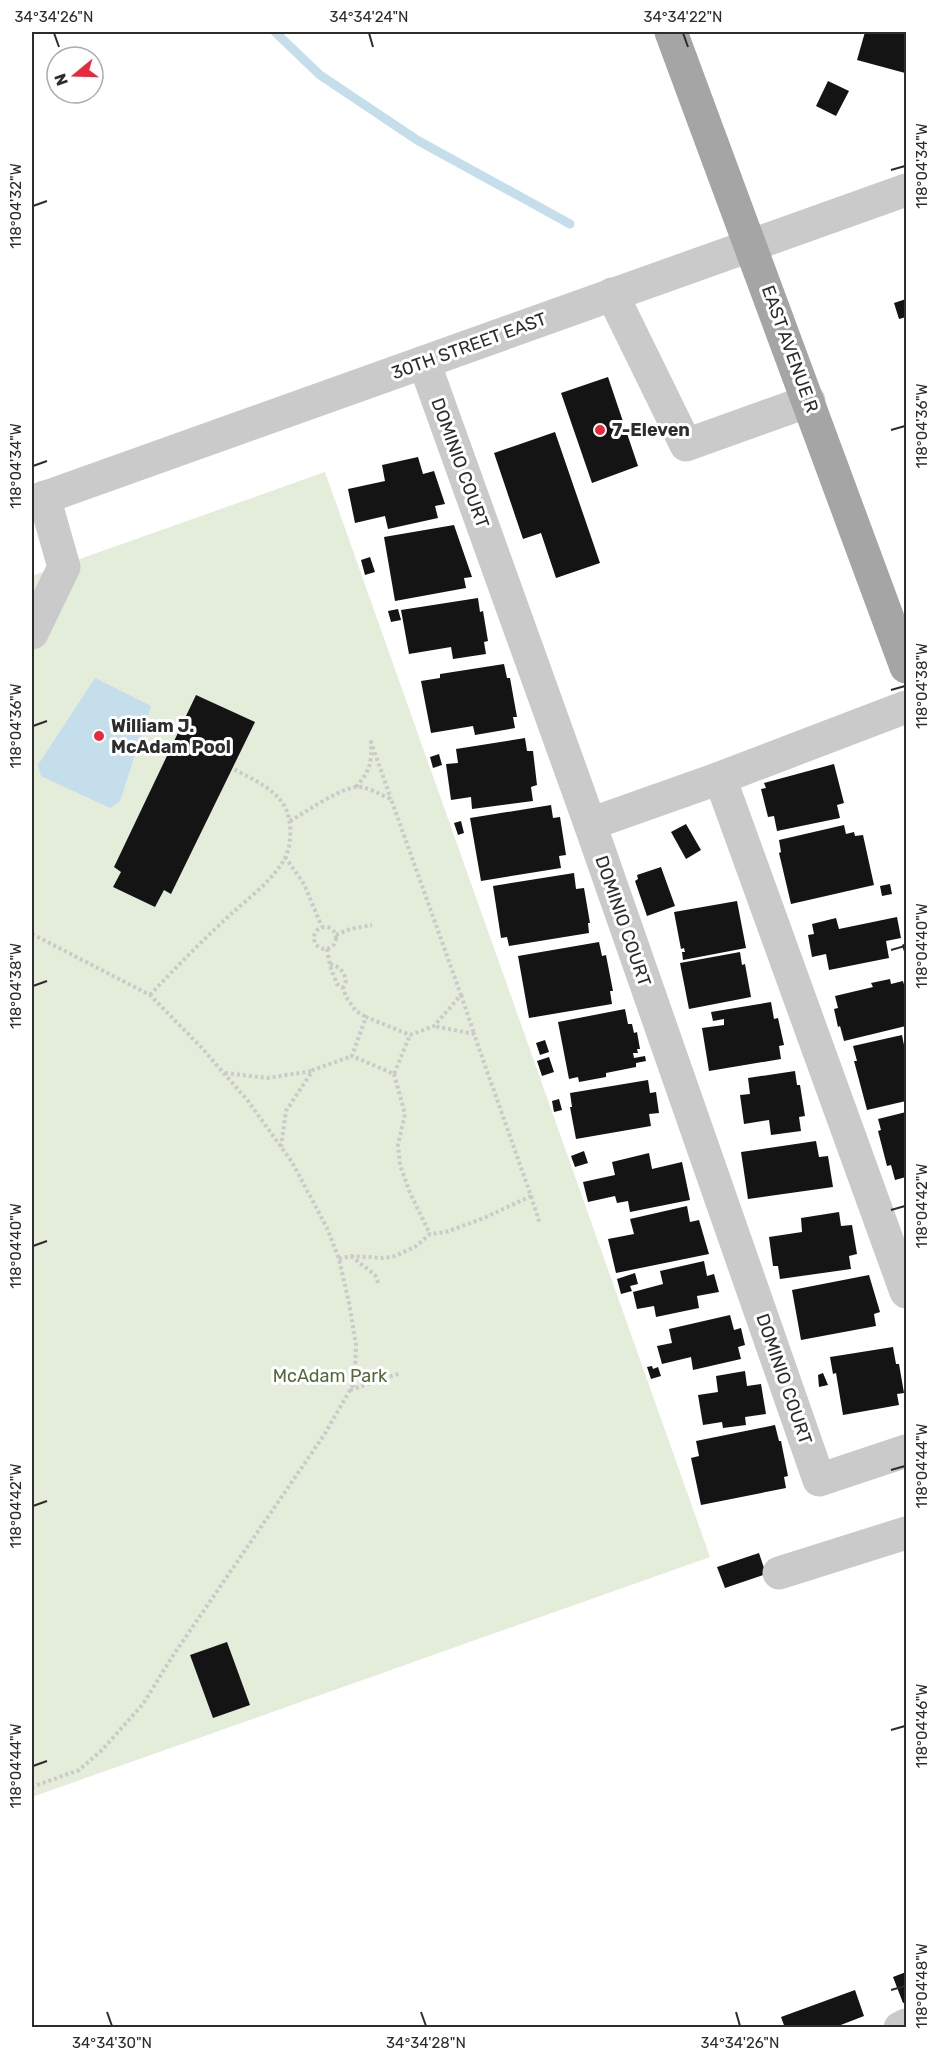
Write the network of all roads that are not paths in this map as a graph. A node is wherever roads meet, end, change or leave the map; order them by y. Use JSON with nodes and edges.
{"nodes":[{"id":1,"x":671,"y":32,"type":"edge"},
{"id":2,"x":906,"y":190,"type":"edge"},
{"id":3,"x":752,"y":244,"type":"junction"},
{"id":4,"x":612,"y":294,"type":"junction"},
{"id":5,"x":424,"y":362,"type":"junction"},
{"id":6,"x":809,"y":401,"type":"junction"},
{"id":7,"x":38,"y":499,"type":"edge"},
{"id":8,"x":32,"y":633,"type":"edge"},
{"id":9,"x":906,"y":667,"type":"edge"},
{"id":10,"x":906,"y":707,"type":"edge"},
{"id":11,"x":720,"y":778,"type":"junction"},
{"id":12,"x":590,"y":824,"type":"junction"},
{"id":13,"x":906,"y":1292,"type":"edge"},
{"id":14,"x":906,"y":1451,"type":"edge"},
{"id":15,"x":906,"y":1533,"type":"edge"},
{"id":16,"x":778,"y":1573,"type":"dead end"},
{"id":17,"x":906,"y":2025,"type":"edge"},
{"id":18,"x":900,"y":2028,"type":"edge"}],
"edges":[{"from":1,"to":3,"type":"main road","name":"EAST AVENUE R"},
{"from":2,"to":3,"type":"street","name":"30TH STREET EAST"},
{"from":3,"to":4,"type":"street","name":"30TH STREET EAST"},
{"from":3,"to":6,"type":"main road","name":"EAST AVENUE R"},
{"from":4,"to":5,"type":"street","name":"30TH STREET EAST"},
{"from":4,"to":6,"type":"street"},
{"from":5,"to":7,"type":"street","name":"30TH STREET EAST"},
{"from":5,"to":12,"type":"street","name":"DOMINIO COURT"},
{"from":6,"to":9,"type":"main road","name":"EAST AVENUE R"},
{"from":7,"to":8,"type":"street"},
{"from":10,"to":11,"type":"street"},
{"from":11,"to":12,"type":"street"},
{"from":11,"to":13,"type":"street"},
{"from":12,"to":14,"type":"street","name":"DOMINIO COURT"},
{"from":15,"to":16,"type":"street"},
{"from":17,"to":18,"type":"street"}]}
